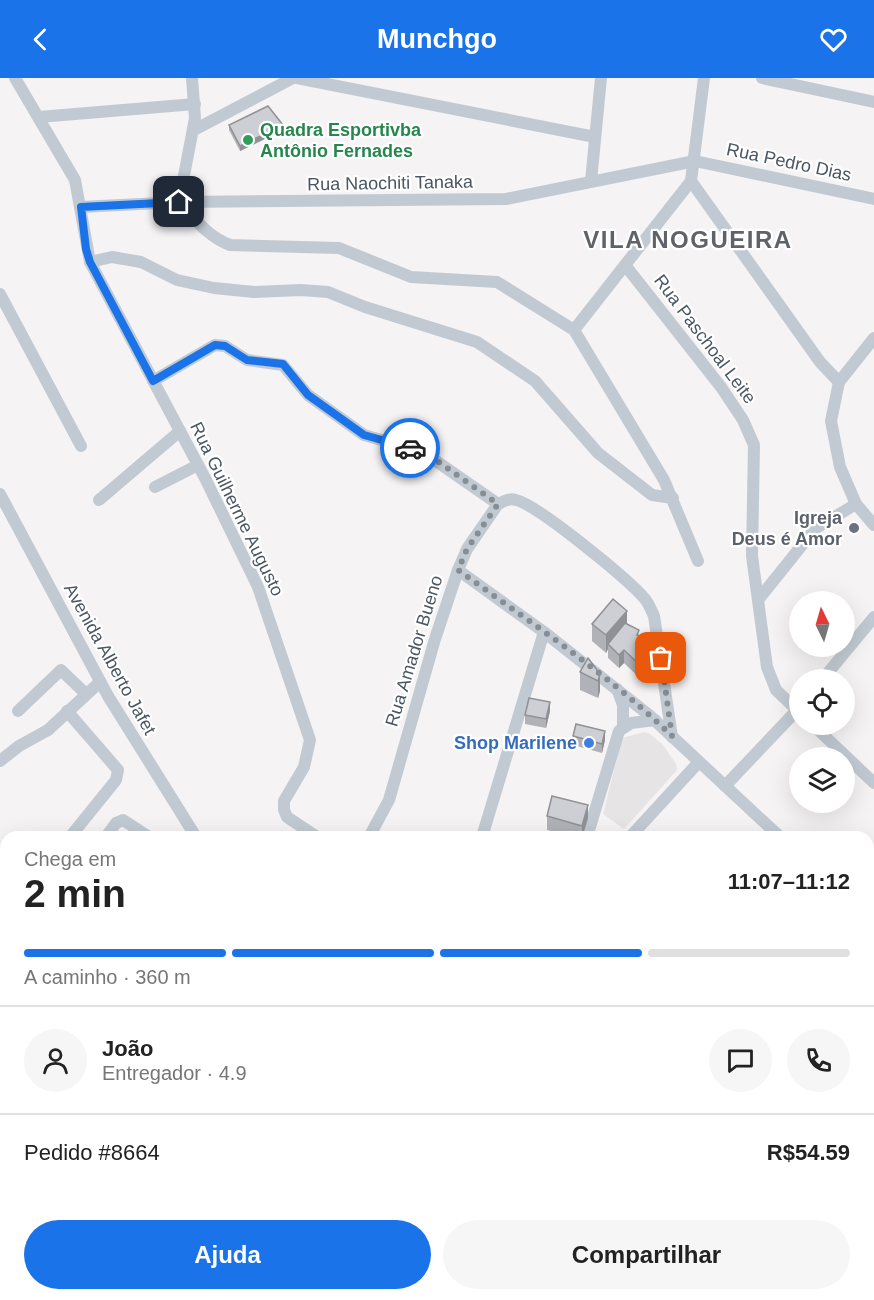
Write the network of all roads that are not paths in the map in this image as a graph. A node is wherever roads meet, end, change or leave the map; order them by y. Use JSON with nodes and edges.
{"nodes":[{"id":1,"x":15,"y":78,"type":"edge"},
{"id":2,"x":192,"y":78,"type":"edge"},
{"id":3,"x":295,"y":78,"type":"edge"},
{"id":4,"x":601,"y":78,"type":"edge"},
{"id":5,"x":704,"y":78,"type":"edge"},
{"id":6,"x":762,"y":78,"type":"edge"},
{"id":7,"x":874,"y":102,"type":"edge"},
{"id":8,"x":195,"y":104,"type":"junction"},
{"id":9,"x":39,"y":117,"type":"junction"},
{"id":10,"x":194,"y":130,"type":"junction"},
{"id":11,"x":595,"y":137,"type":"junction"},
{"id":12,"x":695,"y":161,"type":"junction"},
{"id":13,"x":591,"y":181,"type":"junction"},
{"id":14,"x":692,"y":181,"type":"junction"},
{"id":15,"x":874,"y":199,"type":"edge"},
{"id":16,"x":179,"y":202,"type":"junction"},
{"id":17,"x":81,"y":207,"type":"junction"},
{"id":18,"x":90,"y":262,"type":"junction"},
{"id":19,"x":625,"y":265,"type":"junction"},
{"id":20,"x":0,"y":294,"type":"edge"},
{"id":21,"x":574,"y":330,"type":"junction"},
{"id":22,"x":874,"y":338,"type":"edge"},
{"id":23,"x":153,"y":381,"type":"junction"},
{"id":24,"x":839,"y":382,"type":"junction"},
{"id":25,"x":180,"y":431,"type":"junction"},
{"id":26,"x":81,"y":446,"type":"dead end"},
{"id":27,"x":198,"y":465,"type":"junction"},
{"id":28,"x":155,"y":487,"type":"dead end"},
{"id":29,"x":0,"y":494,"type":"edge"},
{"id":30,"x":673,"y":498,"type":"junction"},
{"id":31,"x":99,"y":500,"type":"dead end"},
{"id":32,"x":498,"y":504,"type":"junction"},
{"id":33,"x":856,"y":504,"type":"junction"},
{"id":34,"x":874,"y":525,"type":"edge"},
{"id":35,"x":698,"y":561,"type":"dead end"},
{"id":36,"x":458,"y":570,"type":"junction"},
{"id":37,"x":758,"y":600,"type":"junction"},
{"id":38,"x":874,"y":618,"type":"edge"},
{"id":39,"x":544,"y":632,"type":"junction"},
{"id":40,"x":831,"y":669,"type":"edge"},
{"id":41,"x":100,"y":682,"type":"junction"},
{"id":42,"x":617,"y":689,"type":"junction"},
{"id":43,"x":86,"y":694,"type":"junction"},
{"id":44,"x":789,"y":700,"type":"edge"},
{"id":45,"x":18,"y":711,"type":"dead end"},
{"id":46,"x":68,"y":711,"type":"junction"},
{"id":47,"x":655,"y":720,"type":"junction"},
{"id":48,"x":789,"y":720,"type":"edge"},
{"id":49,"x":623,"y":726,"type":"junction"},
{"id":50,"x":824,"y":735,"type":"edge"},
{"id":51,"x":672,"y":736,"type":"junction"},
{"id":52,"x":0,"y":761,"type":"edge"},
{"id":53,"x":698,"y":763,"type":"junction"},
{"id":54,"x":874,"y":783,"type":"edge"},
{"id":55,"x":725,"y":786,"type":"junction"},
{"id":56,"x":75,"y":831,"type":"edge"},
{"id":57,"x":111,"y":831,"type":"edge"},
{"id":58,"x":140,"y":831,"type":"edge"},
{"id":59,"x":192,"y":831,"type":"edge"},
{"id":60,"x":305,"y":831,"type":"edge"},
{"id":61,"x":372,"y":831,"type":"edge"},
{"id":62,"x":484,"y":831,"type":"edge"},
{"id":63,"x":589,"y":831,"type":"edge"},
{"id":64,"x":636,"y":831,"type":"edge"},
{"id":65,"x":769,"y":831,"type":"edge"}],
"edges":[{"from":1,"to":9,"type":"street","name":"Rua Guilherme Augusto"},
{"from":2,"to":8,"type":"street"},
{"from":3,"to":10,"type":"street"},
{"from":3,"to":11,"type":"street"},
{"from":4,"to":11,"type":"street"},
{"from":5,"to":12,"type":"street"},
{"from":6,"to":7,"type":"street"},
{"from":8,"to":9,"type":"street"},
{"from":8,"to":10,"type":"street"},
{"from":9,"to":17,"type":"street","name":"Rua Guilherme Augusto"},
{"from":10,"to":16,"type":"street"},
{"from":11,"to":13,"type":"street"},
{"from":12,"to":13,"type":"street","name":"Rua Naochiti Tanaka"},
{"from":12,"to":14,"type":"street"},
{"from":12,"to":15,"type":"street","name":"Rua Pedro Dias"},
{"from":13,"to":16,"type":"street","name":"Rua Naochiti Tanaka"},
{"from":14,"to":19,"type":"street"},
{"from":14,"to":24,"type":"street"},
{"from":16,"to":17,"type":"street","name":"Rua Naochiti Tanaka"},
{"from":16,"to":21,"type":"street"},
{"from":17,"to":18,"type":"street","name":"Rua Guilherme Augusto"},
{"from":18,"to":23,"type":"street","name":"Rua Guilherme Augusto"},
{"from":18,"to":30,"type":"street"},
{"from":19,"to":21,"type":"street"},
{"from":19,"to":37,"type":"street","name":"Rua Paschoal Leite"},
{"from":20,"to":26,"type":"street"},
{"from":21,"to":30,"type":"street"},
{"from":22,"to":24,"type":"street"},
{"from":23,"to":25,"type":"street","name":"Rua Guilherme Augusto"},
{"from":23,"to":32,"type":"street"},
{"from":24,"to":33,"type":"street"},
{"from":25,"to":27,"type":"street","name":"Rua Guilherme Augusto"},
{"from":25,"to":31,"type":"street"},
{"from":27,"to":28,"type":"street"},
{"from":27,"to":60,"type":"street","name":"Rua Guilherme Augusto"},
{"from":29,"to":41,"type":"street","name":"Avenida Alberto Jafet"},
{"from":30,"to":35,"type":"street"},
{"from":32,"to":36,"type":"street","name":"Rua Amador Bueno"},
{"from":32,"to":51,"type":"street"},
{"from":33,"to":34,"type":"street"},
{"from":33,"to":37,"type":"street"},
{"from":36,"to":39,"type":"street"},
{"from":36,"to":61,"type":"street","name":"Rua Amador Bueno"},
{"from":37,"to":44,"type":"street","name":"Rua Paschoal Leite"},
{"from":38,"to":40,"type":"street"},
{"from":39,"to":42,"type":"street"},
{"from":39,"to":62,"type":"street"},
{"from":41,"to":43,"type":"street"},
{"from":41,"to":59,"type":"street","name":"Avenida Alberto Jafet"},
{"from":42,"to":47,"type":"street"},
{"from":42,"to":49,"type":"street"},
{"from":43,"to":45,"type":"street"},
{"from":43,"to":46,"type":"street"},
{"from":46,"to":52,"type":"street"},
{"from":46,"to":56,"type":"street"},
{"from":47,"to":49,"type":"street"},
{"from":47,"to":51,"type":"street"},
{"from":48,"to":55,"type":"street"},
{"from":49,"to":63,"type":"street"},
{"from":50,"to":54,"type":"street"},
{"from":51,"to":53,"type":"street"},
{"from":53,"to":55,"type":"street"},
{"from":53,"to":64,"type":"street"},
{"from":55,"to":65,"type":"street"},
{"from":57,"to":58,"type":"street"}]}
